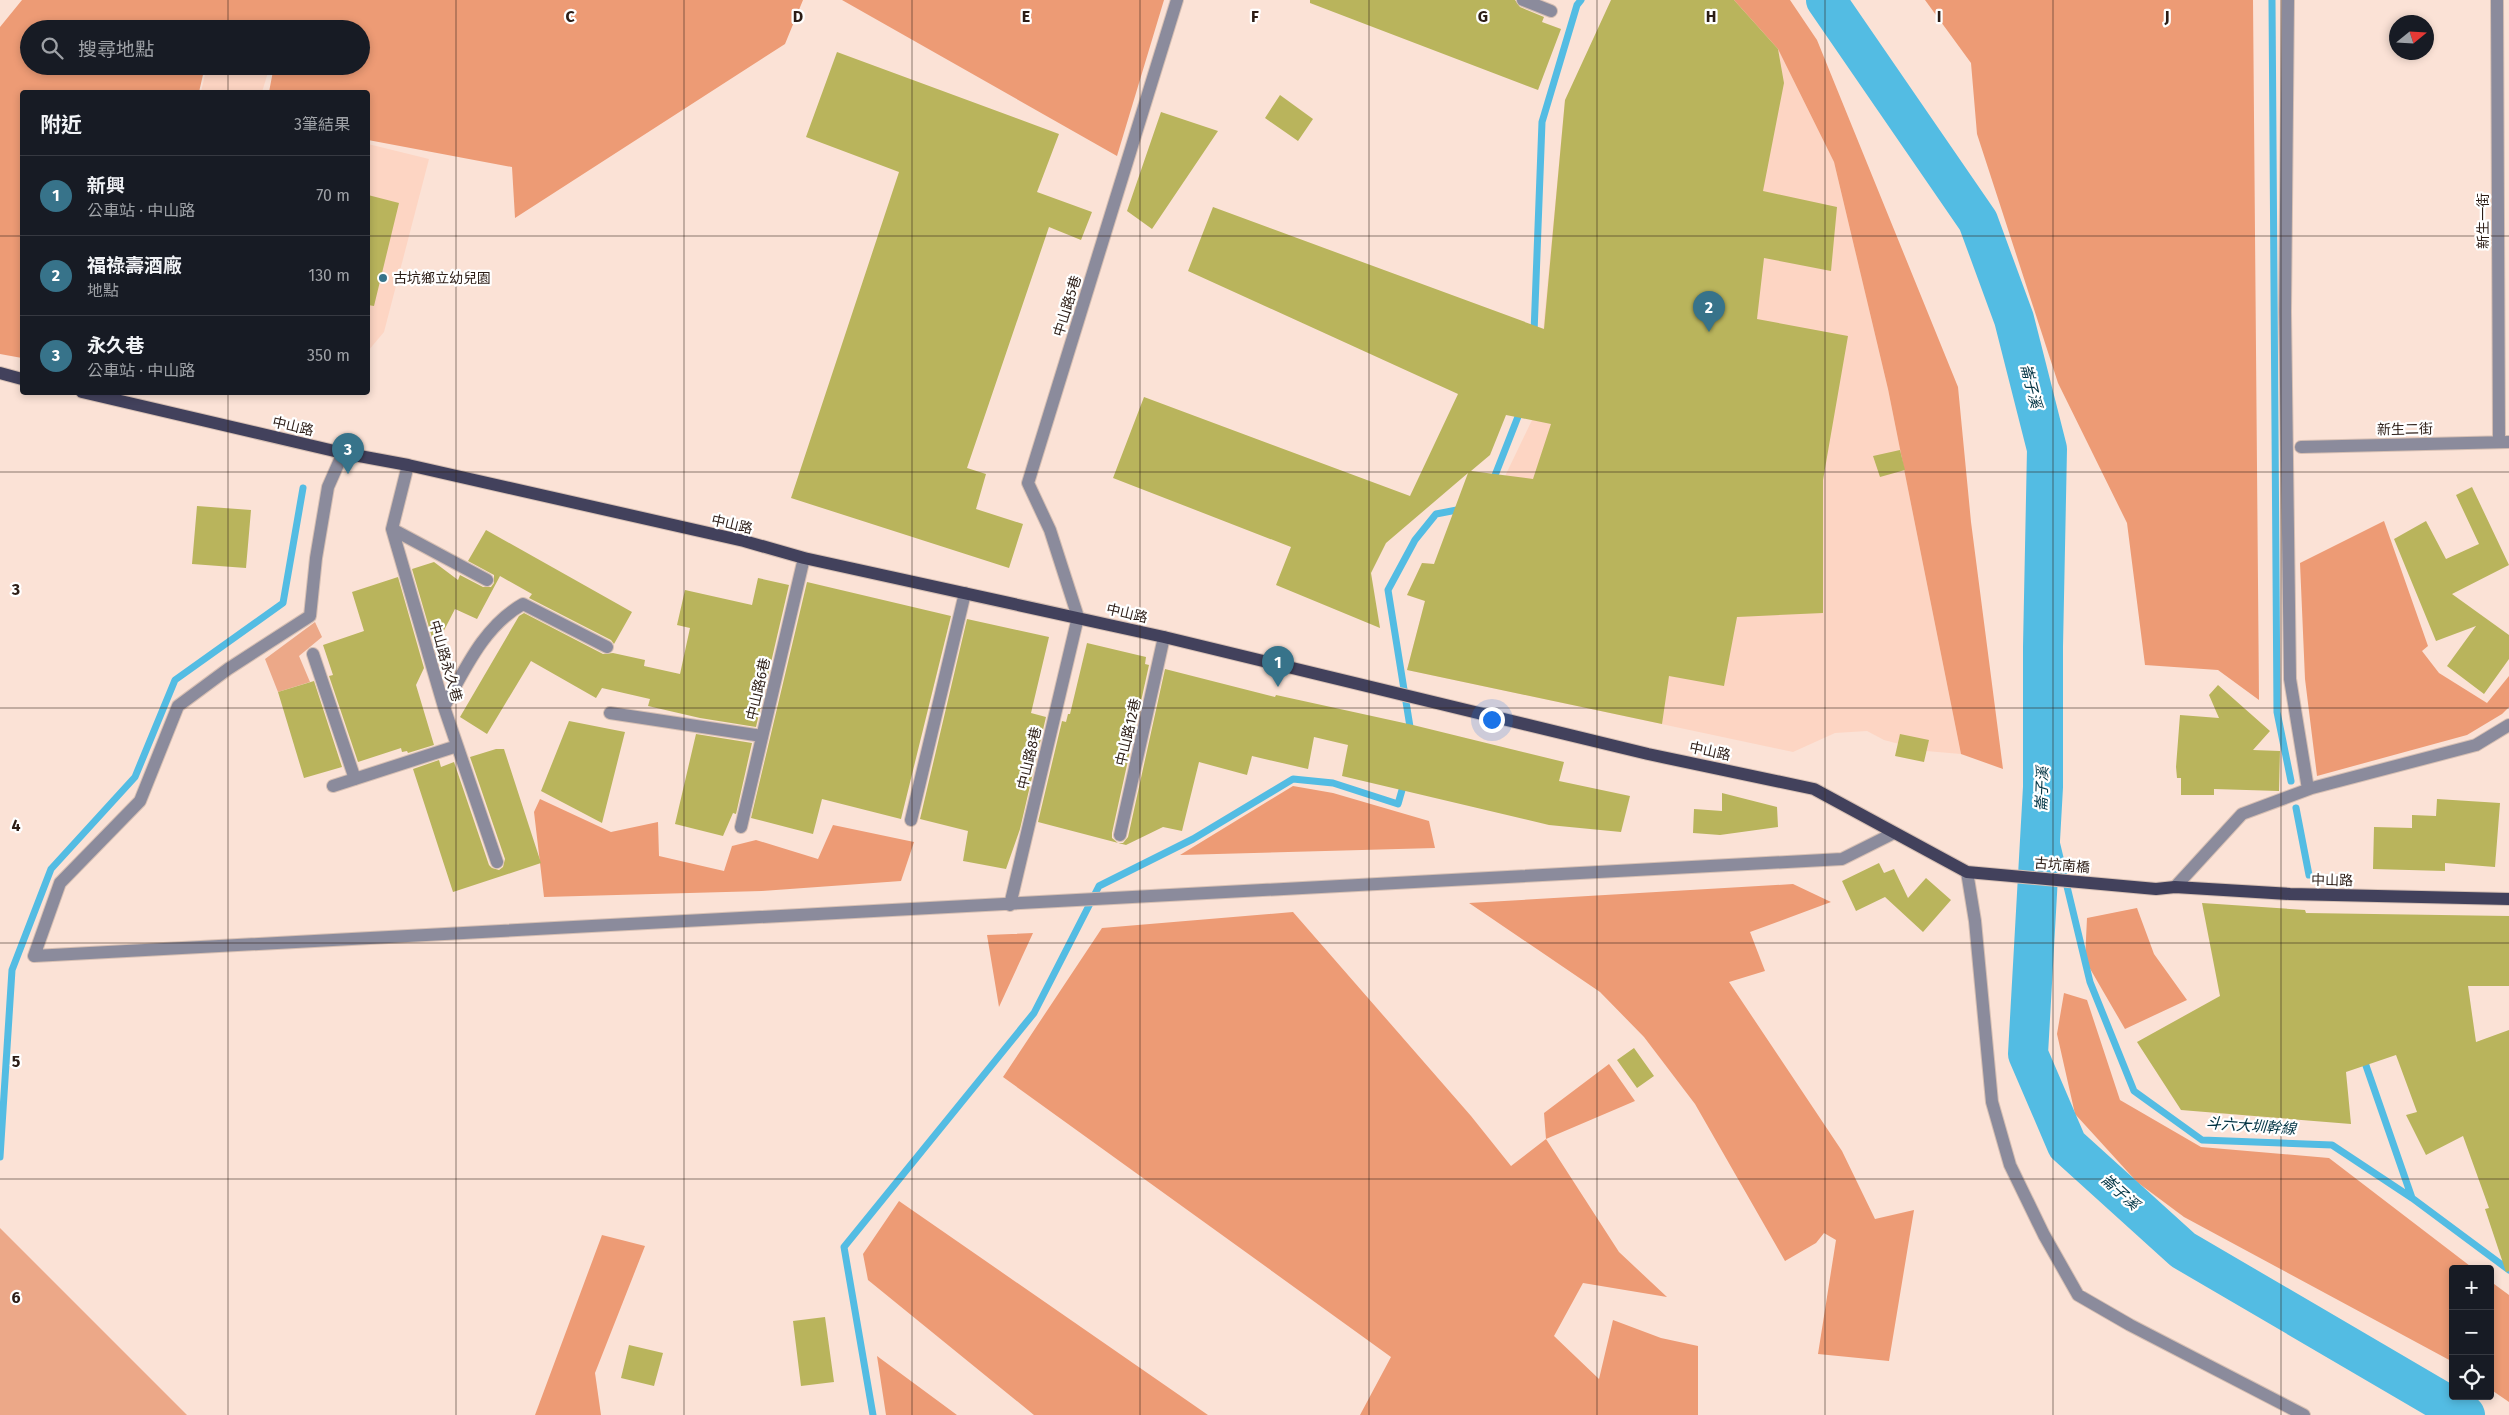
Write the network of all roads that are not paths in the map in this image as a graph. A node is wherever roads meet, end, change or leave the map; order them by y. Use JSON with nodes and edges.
{"nodes":[{"id":1,"x":1177,"y":0,"type":"edge"},
{"id":2,"x":1523,"y":0,"type":"edge"},
{"id":3,"x":2288,"y":0,"type":"edge"},
{"id":4,"x":2498,"y":0,"type":"edge"},
{"id":5,"x":1551,"y":11,"type":"dead end"},
{"id":6,"x":2503,"y":64,"type":"edge"},
{"id":7,"x":0,"y":373,"type":"edge"},
{"id":8,"x":20,"y":378,"type":"edge"},
{"id":9,"x":95,"y":395,"type":"edge"},
{"id":10,"x":2504,"y":442,"type":"edge"},
{"id":11,"x":2301,"y":447,"type":"dead end"},
{"id":12,"x":343,"y":453,"type":"junction"},
{"id":13,"x":408,"y":465,"type":"junction"},
{"id":14,"x":392,"y":529,"type":"junction"},
{"id":15,"x":804,"y":558,"type":"junction"},
{"id":16,"x":487,"y":580,"type":"dead end"},
{"id":17,"x":965,"y":593,"type":"junction"},
{"id":18,"x":1078,"y":617,"type":"junction"},
{"id":19,"x":1164,"y":637,"type":"junction"},
{"id":20,"x":607,"y":647,"type":"dead end"},
{"id":21,"x":313,"y":654,"type":"dead end"},
{"id":22,"x":444,"y":707,"type":"junction"},
{"id":23,"x":610,"y":713,"type":"dead end"},
{"id":24,"x":2509,"y":725,"type":"edge"},
{"id":25,"x":762,"y":736,"type":"junction"},
{"id":26,"x":457,"y":746,"type":"junction"},
{"id":27,"x":355,"y":779,"type":"junction"},
{"id":28,"x":333,"y":786,"type":"dead end"},
{"id":29,"x":2308,"y":789,"type":"junction"},
{"id":30,"x":912,"y":820,"type":"dead end"},
{"id":31,"x":741,"y":827,"type":"dead end"},
{"id":32,"x":1894,"y":833,"type":"junction"},
{"id":33,"x":1120,"y":835,"type":"dead end"},
{"id":34,"x":497,"y":862,"type":"dead end"},
{"id":35,"x":1967,"y":872,"type":"junction"},
{"id":36,"x":2175,"y":887,"type":"junction"},
{"id":37,"x":2156,"y":889,"type":"joint"},
{"id":38,"x":2509,"y":899,"type":"edge"},
{"id":39,"x":1010,"y":905,"type":"junction"},
{"id":40,"x":2304,"y":1415,"type":"edge"}],
"edges":[{"from":1,"to":18,"type":"street","name":"中山路5巷"},
{"from":2,"to":5,"type":"street"},
{"from":3,"to":29,"type":"street"},
{"from":4,"to":6,"type":"street","name":"新生一街"},
{"from":6,"to":10,"type":"street","name":"新生一街"},
{"from":7,"to":8,"type":"main road"},
{"from":9,"to":12,"type":"main road","name":"中山路"},
{"from":10,"to":11,"type":"street","name":"新生二街"},
{"from":12,"to":13,"type":"main road","name":"中山路"},
{"from":12,"to":39,"type":"street"},
{"from":13,"to":14,"type":"street"},
{"from":13,"to":15,"type":"main road","name":"中山路"},
{"from":14,"to":16,"type":"street"},
{"from":14,"to":22,"type":"street","name":"中山路永久巷"},
{"from":15,"to":17,"type":"main road","name":"中山路"},
{"from":15,"to":25,"type":"street","name":"中山路6巷"},
{"from":17,"to":18,"type":"main road","name":"中山路"},
{"from":17,"to":30,"type":"street"},
{"from":18,"to":19,"type":"main road","name":"中山路"},
{"from":18,"to":39,"type":"street","name":"中山路8巷"},
{"from":19,"to":32,"type":"main road","name":"中山路"},
{"from":19,"to":33,"type":"street","name":"中山路12巷"},
{"from":20,"to":22,"type":"street"},
{"from":21,"to":27,"type":"street"},
{"from":22,"to":26,"type":"street","name":"中山路永久巷"},
{"from":23,"to":25,"type":"street"},
{"from":24,"to":29,"type":"street"},
{"from":25,"to":31,"type":"street","name":"中山路6巷"},
{"from":26,"to":27,"type":"street"},
{"from":26,"to":34,"type":"street","name":"中山路永久巷"},
{"from":27,"to":28,"type":"street"},
{"from":29,"to":36,"type":"street"},
{"from":32,"to":35,"type":"main road","name":"中山路"},
{"from":32,"to":39,"type":"street"},
{"from":35,"to":37,"type":"main road","name":"古坑南橋"},
{"from":35,"to":40,"type":"street"},
{"from":36,"to":37,"type":"main road","name":"中山路"},
{"from":36,"to":38,"type":"main road","name":"中山路"}]}
